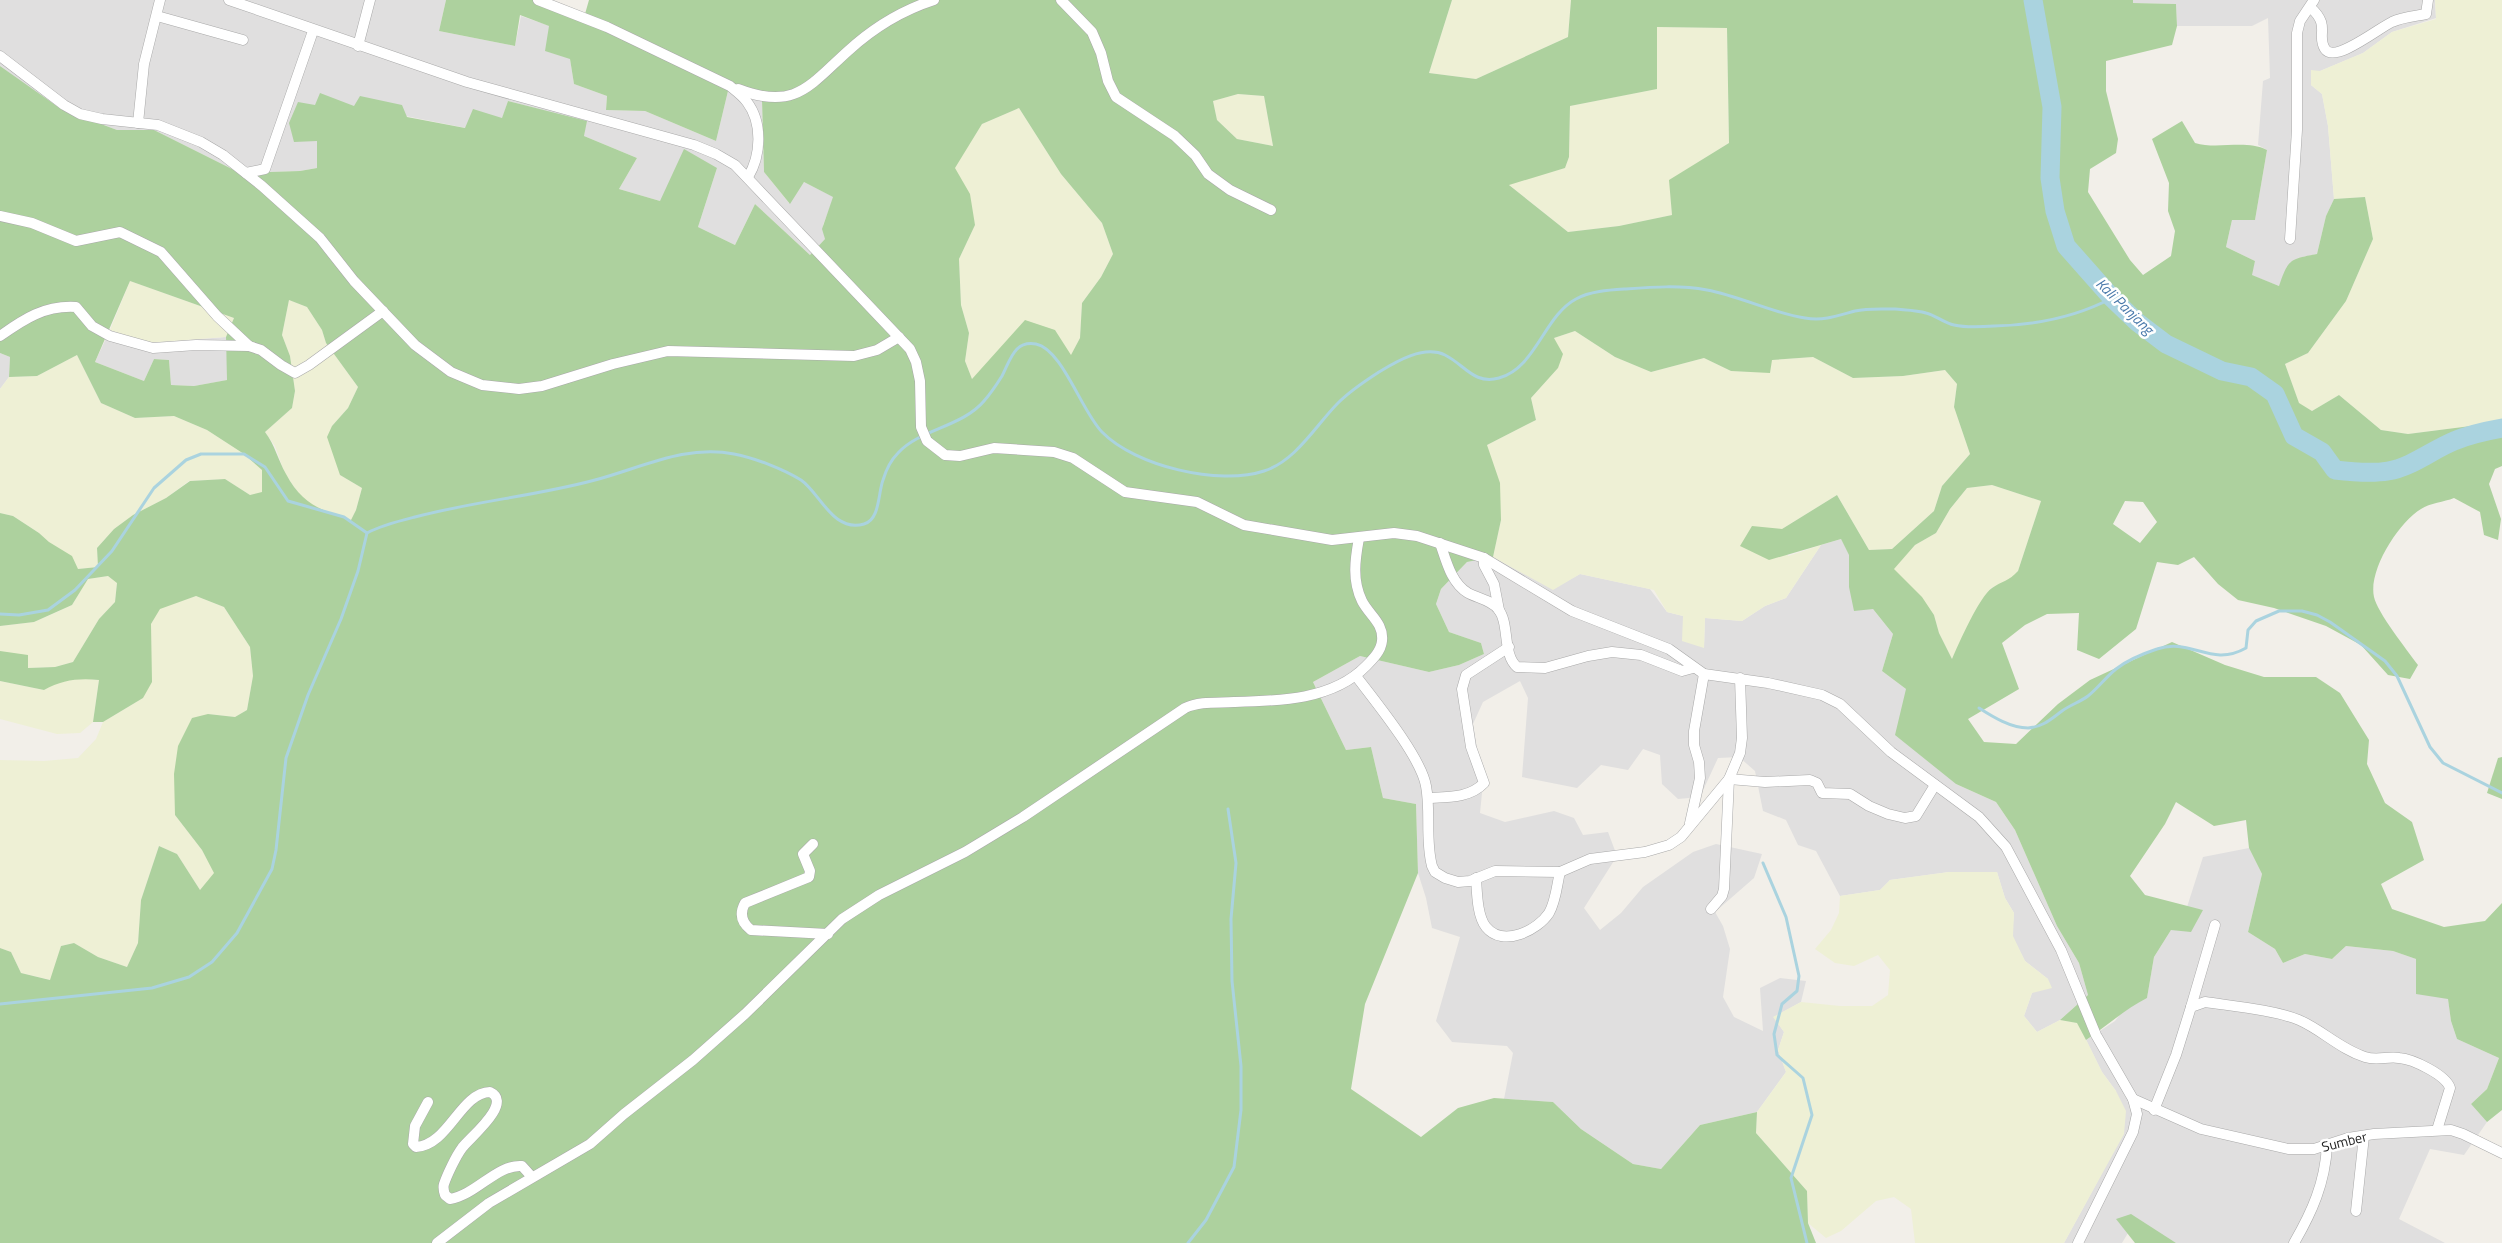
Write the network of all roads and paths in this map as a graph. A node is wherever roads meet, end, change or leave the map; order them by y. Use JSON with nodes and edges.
{"nodes":[{"id":1,"x":160,"y":0,"type":"edge"},
{"id":2,"x":229,"y":0,"type":"edge"},
{"id":3,"x":370,"y":0,"type":"edge"},
{"id":4,"x":538,"y":0,"type":"edge"},
{"id":5,"x":934,"y":0,"type":"edge"},
{"id":6,"x":1061,"y":0,"type":"edge"},
{"id":7,"x":2428,"y":0,"type":"edge"},
{"id":8,"x":2312,"y":4,"type":"edge"},
{"id":9,"x":157,"y":16,"type":"junction"},
{"id":10,"x":313,"y":30,"type":"junction"},
{"id":11,"x":243,"y":40,"type":"dead end"},
{"id":12,"x":358,"y":46,"type":"junction"},
{"id":13,"x":0,"y":56,"type":"edge"},
{"id":14,"x":730,"y":86,"type":"junction"},
{"id":15,"x":138,"y":123,"type":"junction"},
{"id":16,"x":246,"y":173,"type":"junction"},
{"id":17,"x":748,"y":177,"type":"junction"},
{"id":18,"x":1272,"y":210,"type":"dead end"},
{"id":19,"x":0,"y":216,"type":"edge"},
{"id":20,"x":2290,"y":239,"type":"dead end"},
{"id":21,"x":382,"y":311,"type":"junction"},
{"id":22,"x":0,"y":336,"type":"edge"},
{"id":23,"x":899,"y":337,"type":"junction"},
{"id":24,"x":249,"y":346,"type":"junction"},
{"id":25,"x":1359,"y":538,"type":"junction"},
{"id":26,"x":1440,"y":543,"type":"junction"},
{"id":27,"x":1484,"y":558,"type":"junction"},
{"id":28,"x":1499,"y":610,"type":"junction"},
{"id":29,"x":1509,"y":647,"type":"junction"},
{"id":30,"x":1693,"y":668,"type":"junction"},
{"id":31,"x":1704,"y":674,"type":"junction"},
{"id":32,"x":1356,"y":676,"type":"junction"},
{"id":33,"x":1740,"y":678,"type":"junction"},
{"id":34,"x":1729,"y":779,"type":"junction"},
{"id":35,"x":1935,"y":785,"type":"junction"},
{"id":36,"x":1428,"y":798,"type":"junction"},
{"id":37,"x":1689,"y":826,"type":"junction"},
{"id":38,"x":813,"y":844,"type":"dead end"},
{"id":39,"x":1560,"y":872,"type":"junction"},
{"id":40,"x":1476,"y":878,"type":"junction"},
{"id":41,"x":1711,"y":909,"type":"dead end"},
{"id":42,"x":2215,"y":925,"type":"dead end"},
{"id":43,"x":828,"y":934,"type":"junction"},
{"id":44,"x":2191,"y":1007,"type":"junction"},
{"id":45,"x":2133,"y":1099,"type":"junction"},
{"id":46,"x":428,"y":1102,"type":"dead end"},
{"id":47,"x":2154,"y":1110,"type":"junction"},
{"id":48,"x":2437,"y":1130,"type":"junction"},
{"id":49,"x":2364,"y":1136,"type":"junction"},
{"id":50,"x":2327,"y":1146,"type":"junction"},
{"id":51,"x":2502,"y":1152,"type":"edge"},
{"id":52,"x":531,"y":1176,"type":"junction"},
{"id":53,"x":2356,"y":1211,"type":"dead end"},
{"id":54,"x":437,"y":1243,"type":"edge"},
{"id":55,"x":2078,"y":1243,"type":"edge"},
{"id":56,"x":2294,"y":1243,"type":"edge"}],
"edges":[{"from":1,"to":9,"type":"street"},
{"from":2,"to":10,"type":"street"},
{"from":3,"to":12,"type":"street"},
{"from":4,"to":14,"type":"street"},
{"from":5,"to":14,"type":"street"},
{"from":6,"to":18,"type":"street"},
{"from":7,"to":8,"type":"street"},
{"from":8,"to":20,"type":"street"},
{"from":9,"to":11,"type":"street"},
{"from":9,"to":15,"type":"street"},
{"from":10,"to":12,"type":"street"},
{"from":10,"to":16,"type":"street"},
{"from":12,"to":17,"type":"street"},
{"from":13,"to":15,"type":"street"},
{"from":14,"to":17,"type":"street"},
{"from":15,"to":16,"type":"street"},
{"from":16,"to":21,"type":"street"},
{"from":17,"to":23,"type":"street"},
{"from":19,"to":24,"type":"street"},
{"from":21,"to":23,"type":"street"},
{"from":21,"to":24,"type":"street"},
{"from":22,"to":24,"type":"street"},
{"from":23,"to":25,"type":"street"},
{"from":25,"to":26,"type":"street"},
{"from":25,"to":32,"type":"street"},
{"from":26,"to":27,"type":"street"},
{"from":26,"to":28,"type":"street"},
{"from":27,"to":28,"type":"street"},
{"from":27,"to":30,"type":"street"},
{"from":28,"to":29,"type":"street"},
{"from":29,"to":30,"type":"street"},
{"from":29,"to":36,"type":"street"},
{"from":30,"to":31,"type":"street"},
{"from":31,"to":33,"type":"street"},
{"from":31,"to":37,"type":"street"},
{"from":32,"to":36,"type":"street"},
{"from":32,"to":43,"type":"street"},
{"from":33,"to":34,"type":"street"},
{"from":33,"to":35,"type":"street"},
{"from":34,"to":35,"type":"street"},
{"from":34,"to":37,"type":"street"},
{"from":34,"to":41,"type":"street"},
{"from":35,"to":45,"type":"street"},
{"from":36,"to":40,"type":"street"},
{"from":37,"to":39,"type":"street"},
{"from":38,"to":43,"type":"street"},
{"from":39,"to":40,"type":"street"},
{"from":39,"to":40,"type":"street"},
{"from":42,"to":44,"type":"street"},
{"from":43,"to":52,"type":"street"},
{"from":44,"to":47,"type":"street"},
{"from":44,"to":48,"type":"street"},
{"from":45,"to":47,"type":"street","name":"Sumber"},
{"from":45,"to":55,"type":"street"},
{"from":46,"to":52,"type":"street"},
{"from":47,"to":50,"type":"street","name":"Sumber"},
{"from":48,"to":49,"type":"street","name":"Sumber"},
{"from":48,"to":51,"type":"street","name":"Sumber"},
{"from":49,"to":50,"type":"street","name":"Sumber"},
{"from":49,"to":53,"type":"street"},
{"from":50,"to":56,"type":"street"},
{"from":52,"to":54,"type":"street"}]}
